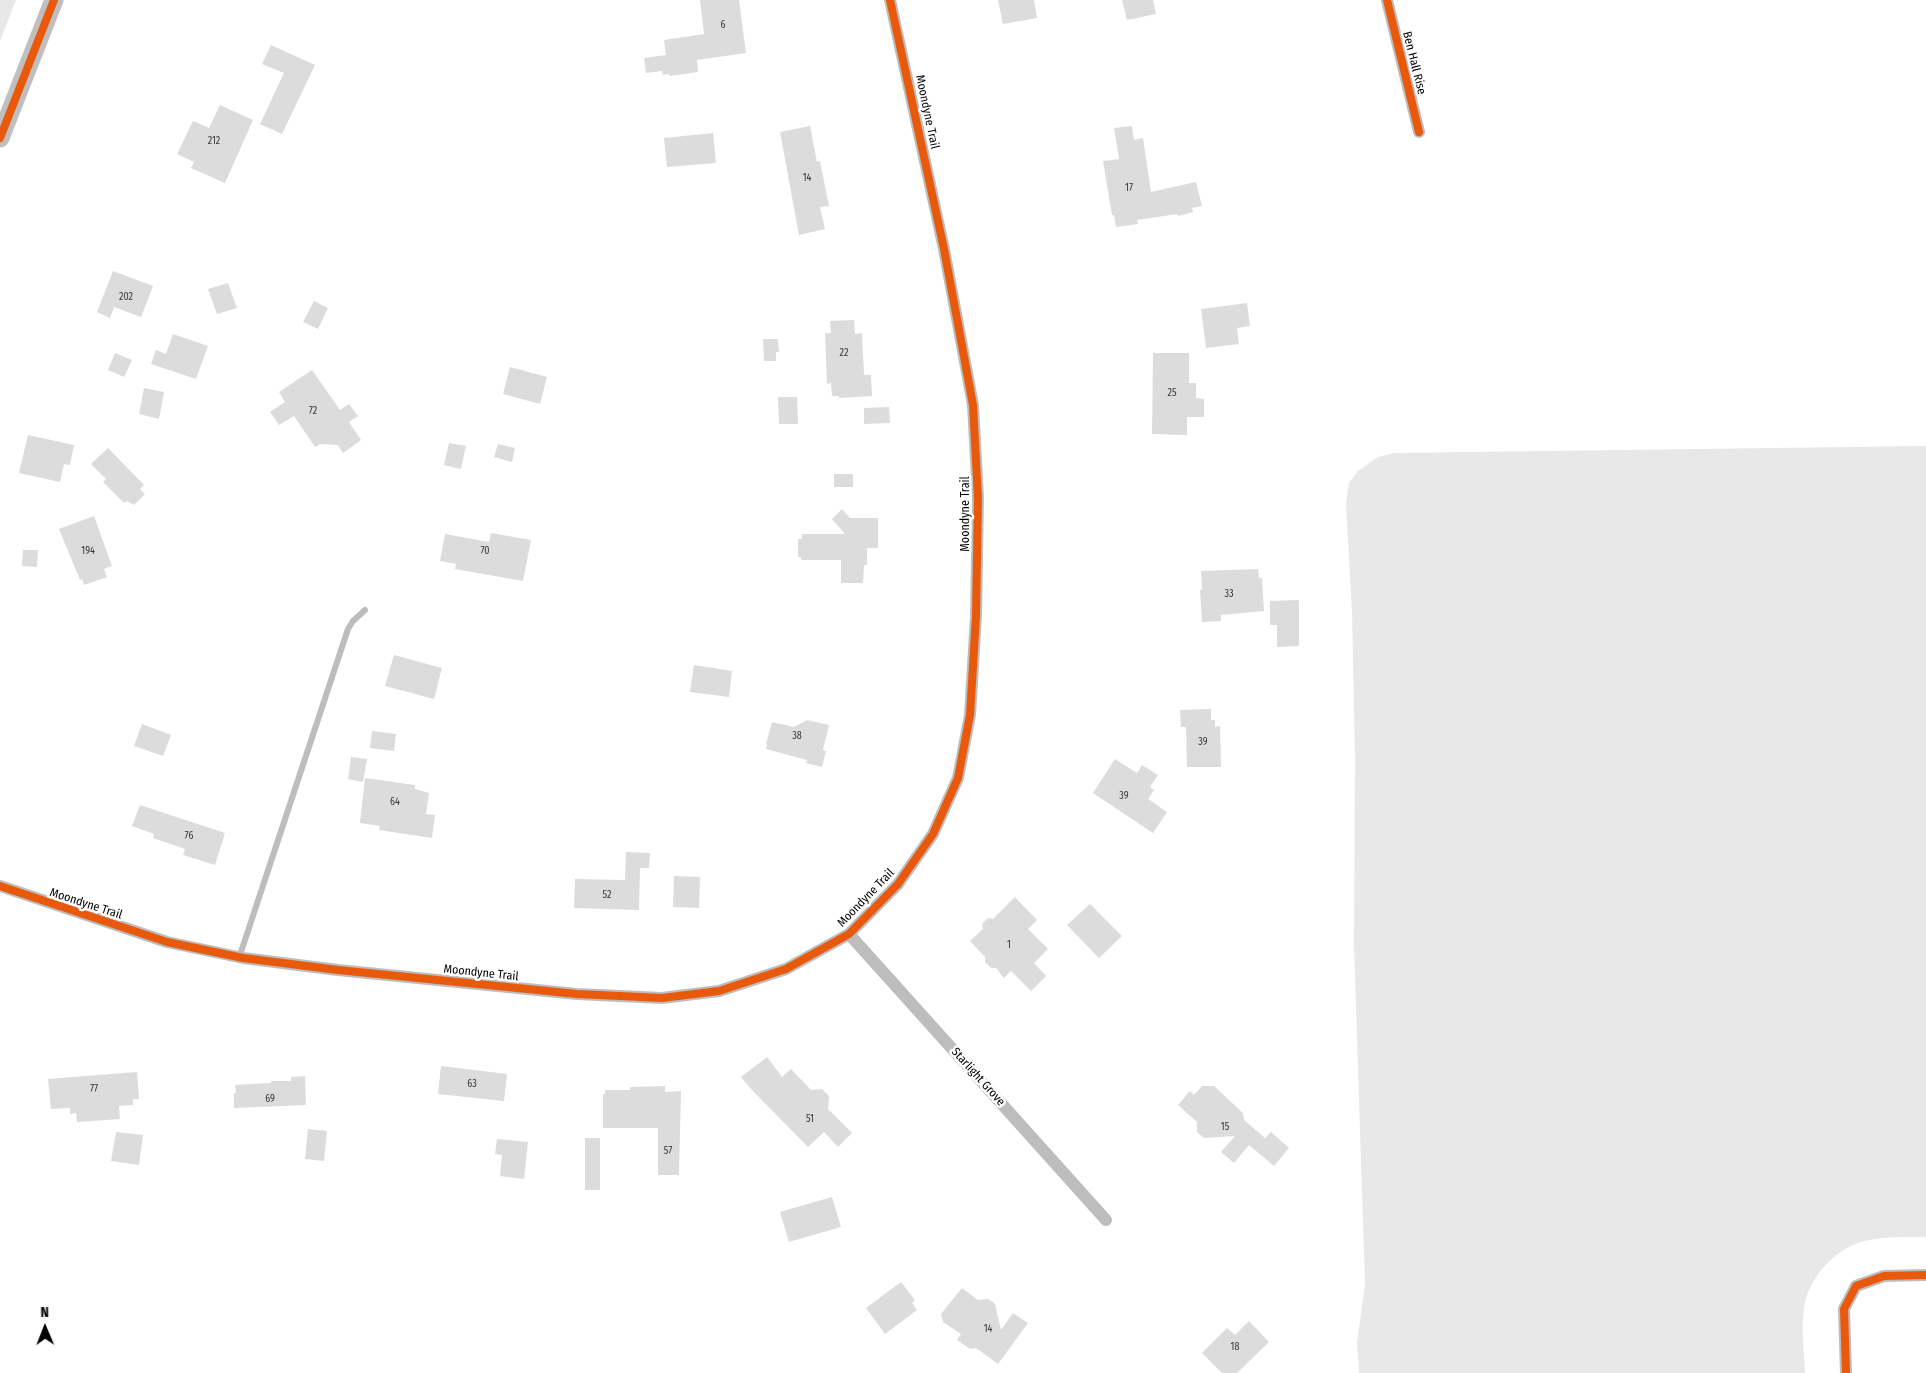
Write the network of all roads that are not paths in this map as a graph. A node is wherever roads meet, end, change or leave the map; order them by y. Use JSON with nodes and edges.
{"nodes":[{"id":1,"x":54,"y":0,"type":"edge"},
{"id":2,"x":890,"y":0,"type":"edge"},
{"id":3,"x":1386,"y":0,"type":"edge"},
{"id":4,"x":1419,"y":132,"type":"dead end"},
{"id":5,"x":0,"y":138,"type":"edge"},
{"id":6,"x":365,"y":610,"type":"dead end"},
{"id":7,"x":0,"y":886,"type":"edge"},
{"id":8,"x":849,"y":934,"type":"junction"},
{"id":9,"x":239,"y":958,"type":"junction"},
{"id":10,"x":1106,"y":1220,"type":"dead end"},
{"id":11,"x":1926,"y":1275,"type":"edge"},
{"id":12,"x":1846,"y":1373,"type":"edge"}],
"edges":[{"from":1,"to":5,"type":"street"},
{"from":2,"to":8,"type":"street","name":"Moondyne Trail"},
{"from":3,"to":4,"type":"street","name":"Ben Hall Rise"},
{"from":6,"to":9,"type":"lane"},
{"from":7,"to":9,"type":"street","name":"Moondyne Trail"},
{"from":8,"to":9,"type":"street","name":"Moondyne Trail"},
{"from":8,"to":10,"type":"street","name":"Starlight Grove"},
{"from":11,"to":12,"type":"street"}]}
